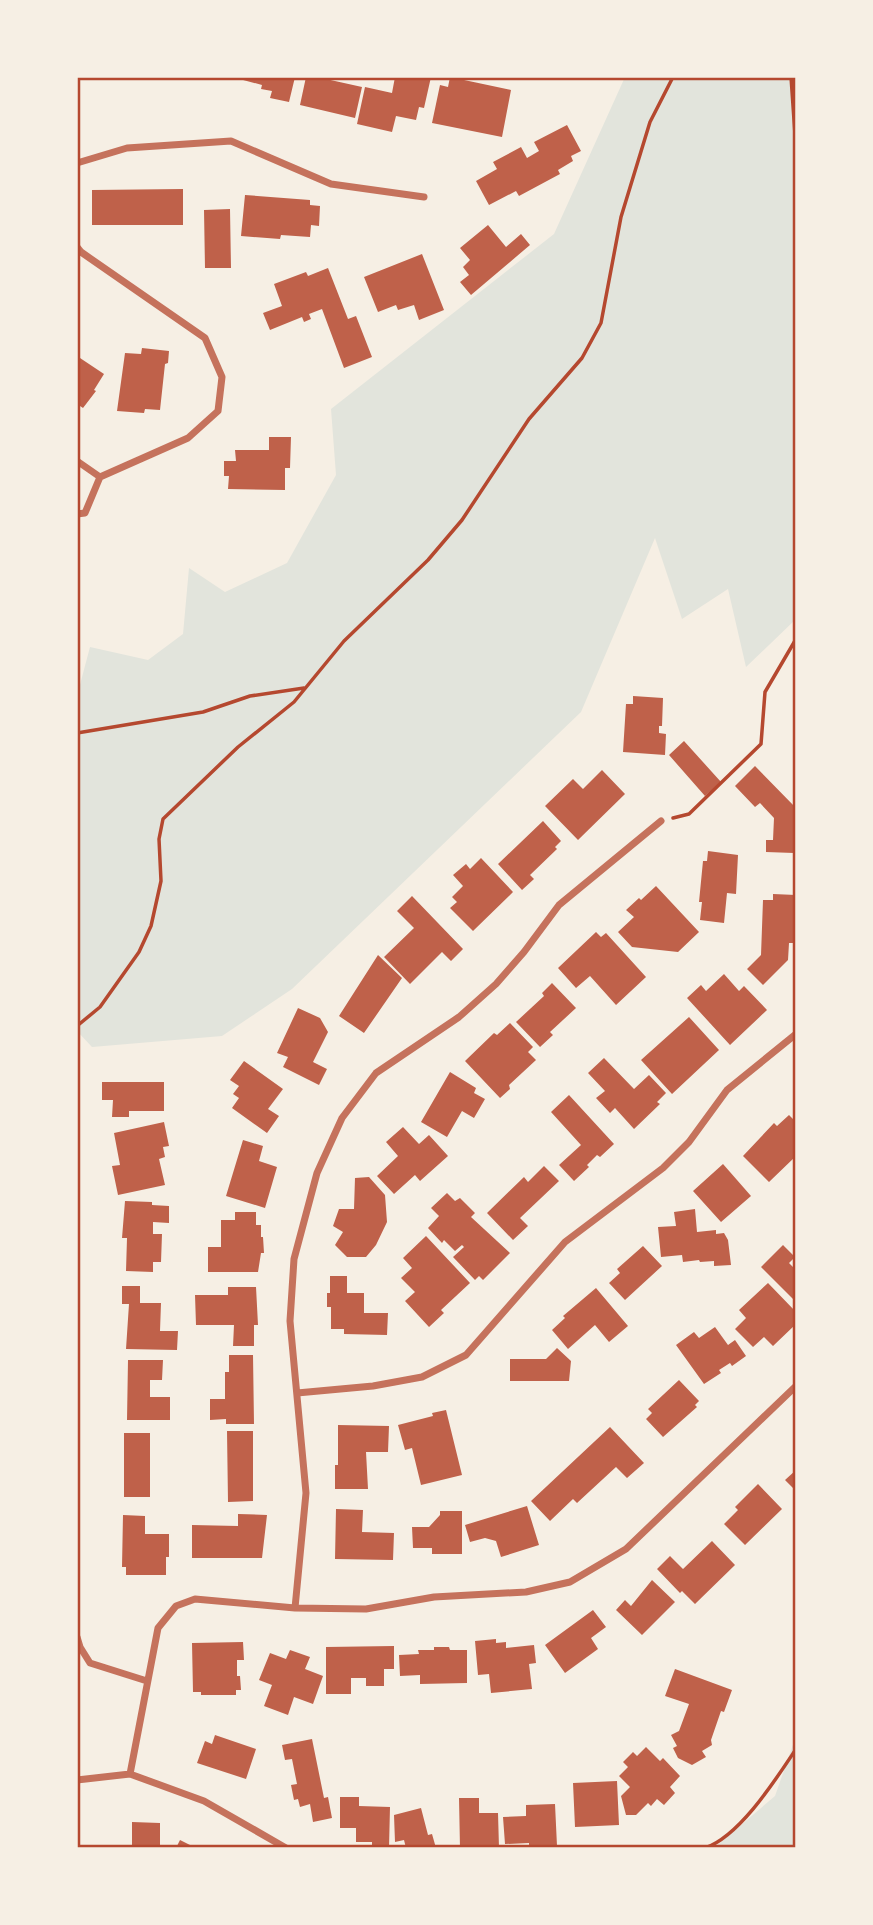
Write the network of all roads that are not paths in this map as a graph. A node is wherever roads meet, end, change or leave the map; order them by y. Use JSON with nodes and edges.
{"nodes":[{"id":1,"x":77,"y":163,"type":"edge"},
{"id":2,"x":424,"y":197,"type":"dead end"},
{"id":3,"x":77,"y":247,"type":"edge"},
{"id":4,"x":77,"y":461,"type":"edge"},
{"id":5,"x":100,"y":477,"type":"junction"},
{"id":6,"x":77,"y":514,"type":"edge"},
{"id":7,"x":661,"y":821,"type":"road end"},
{"id":8,"x":796,"y":1034,"type":"edge"},
{"id":9,"x":796,"y":1386,"type":"edge"},
{"id":10,"x":298,"y":1393,"type":"junction"},
{"id":11,"x":295,"y":1608,"type":"junction"},
{"id":12,"x":77,"y":1637,"type":"edge"},
{"id":13,"x":147,"y":1681,"type":"junction"},
{"id":14,"x":130,"y":1774,"type":"junction"},
{"id":15,"x":77,"y":1780,"type":"edge"},
{"id":16,"x":286,"y":1848,"type":"edge"}],
"edges":[{"from":1,"to":2,"type":"street"},
{"from":3,"to":5,"type":"street"},
{"from":4,"to":5,"type":"street"},
{"from":5,"to":6,"type":"street"},
{"from":7,"to":10,"type":"street"},
{"from":8,"to":10,"type":"street"},
{"from":9,"to":11,"type":"street"},
{"from":10,"to":11,"type":"street"},
{"from":11,"to":13,"type":"street"},
{"from":12,"to":13,"type":"street"},
{"from":13,"to":14,"type":"street"},
{"from":14,"to":15,"type":"street"},
{"from":14,"to":16,"type":"street"}]}
